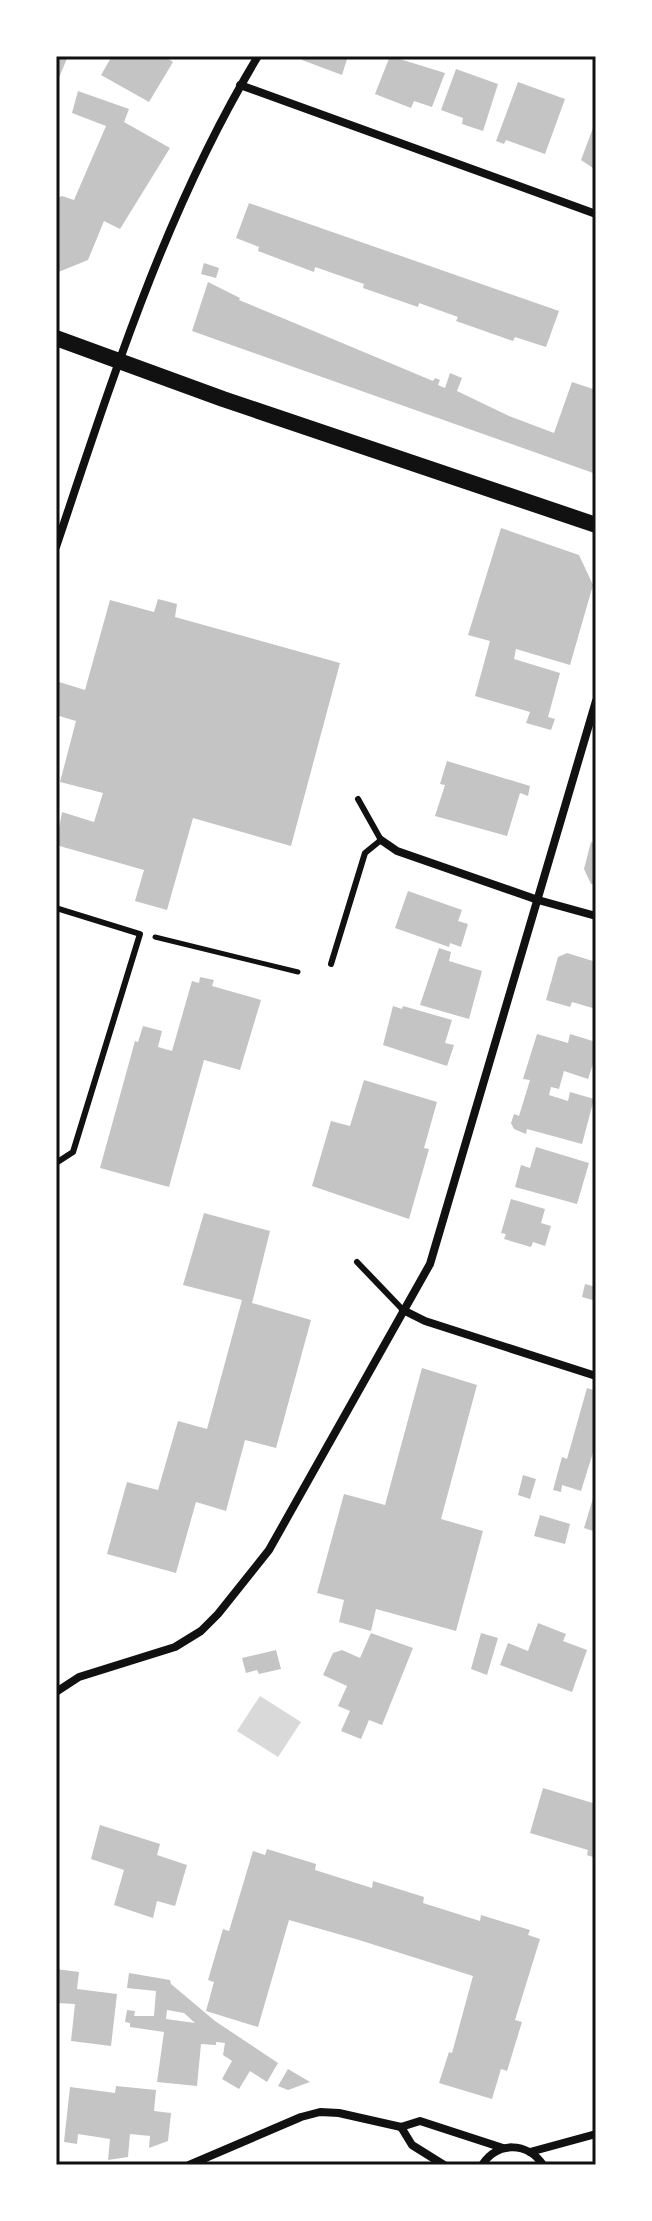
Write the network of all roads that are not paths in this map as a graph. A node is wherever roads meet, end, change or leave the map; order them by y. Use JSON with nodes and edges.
{"nodes":[{"id":1,"x":258,"y":56,"type":"edge"},
{"id":2,"x":240,"y":85,"type":"junction"},
{"id":3,"x":596,"y":214,"type":"edge"},
{"id":4,"x":56,"y":338,"type":"edge"},
{"id":5,"x":119,"y":361,"type":"junction"},
{"id":6,"x":596,"y":525,"type":"edge"},
{"id":7,"x":56,"y":547,"type":"edge"},
{"id":8,"x":596,"y":701,"type":"edge"},
{"id":9,"x":358,"y":799,"type":"dead end"},
{"id":10,"x":381,"y":840,"type":"junction"},
{"id":11,"x":538,"y":900,"type":"junction"},
{"id":12,"x":56,"y":908,"type":"edge"},
{"id":13,"x":596,"y":916,"type":"edge"},
{"id":14,"x":331,"y":964,"type":"dead end"},
{"id":15,"x":56,"y":1163,"type":"edge"},
{"id":16,"x":357,"y":1262,"type":"dead end"},
{"id":17,"x":403,"y":1310,"type":"junction"},
{"id":18,"x":596,"y":1376,"type":"edge"},
{"id":19,"x":56,"y":1692,"type":"edge"},
{"id":20,"x":401,"y":2127,"type":"junction"},
{"id":21,"x":596,"y":2134,"type":"edge"},
{"id":22,"x":503,"y":2148,"type":"junction"},
{"id":23,"x":530,"y":2152,"type":"junction"},
{"id":24,"x":189,"y":2165,"type":"edge"},
{"id":25,"x":444,"y":2165,"type":"edge"},
{"id":26,"x":482,"y":2165,"type":"edge"},
{"id":27,"x":543,"y":2165,"type":"edge"}],
"edges":[{"from":1,"to":2,"type":"street"},
{"from":2,"to":3,"type":"street"},
{"from":2,"to":5,"type":"street"},
{"from":4,"to":5,"type":"main road"},
{"from":5,"to":6,"type":"main road"},
{"from":5,"to":7,"type":"street"},
{"from":8,"to":11,"type":"street"},
{"from":9,"to":10,"type":"lane"},
{"from":10,"to":11,"type":"street"},
{"from":10,"to":14,"type":"lane"},
{"from":11,"to":13,"type":"street"},
{"from":11,"to":17,"type":"street"},
{"from":12,"to":15,"type":"lane"},
{"from":16,"to":17,"type":"lane"},
{"from":17,"to":18,"type":"street"},
{"from":17,"to":19,"type":"street"},
{"from":20,"to":22,"type":"street"},
{"from":20,"to":24,"type":"street"},
{"from":20,"to":25,"type":"street"},
{"from":21,"to":23,"type":"street"},
{"from":22,"to":23,"type":"street"},
{"from":22,"to":26,"type":"street"},
{"from":23,"to":27,"type":"street"}]}
